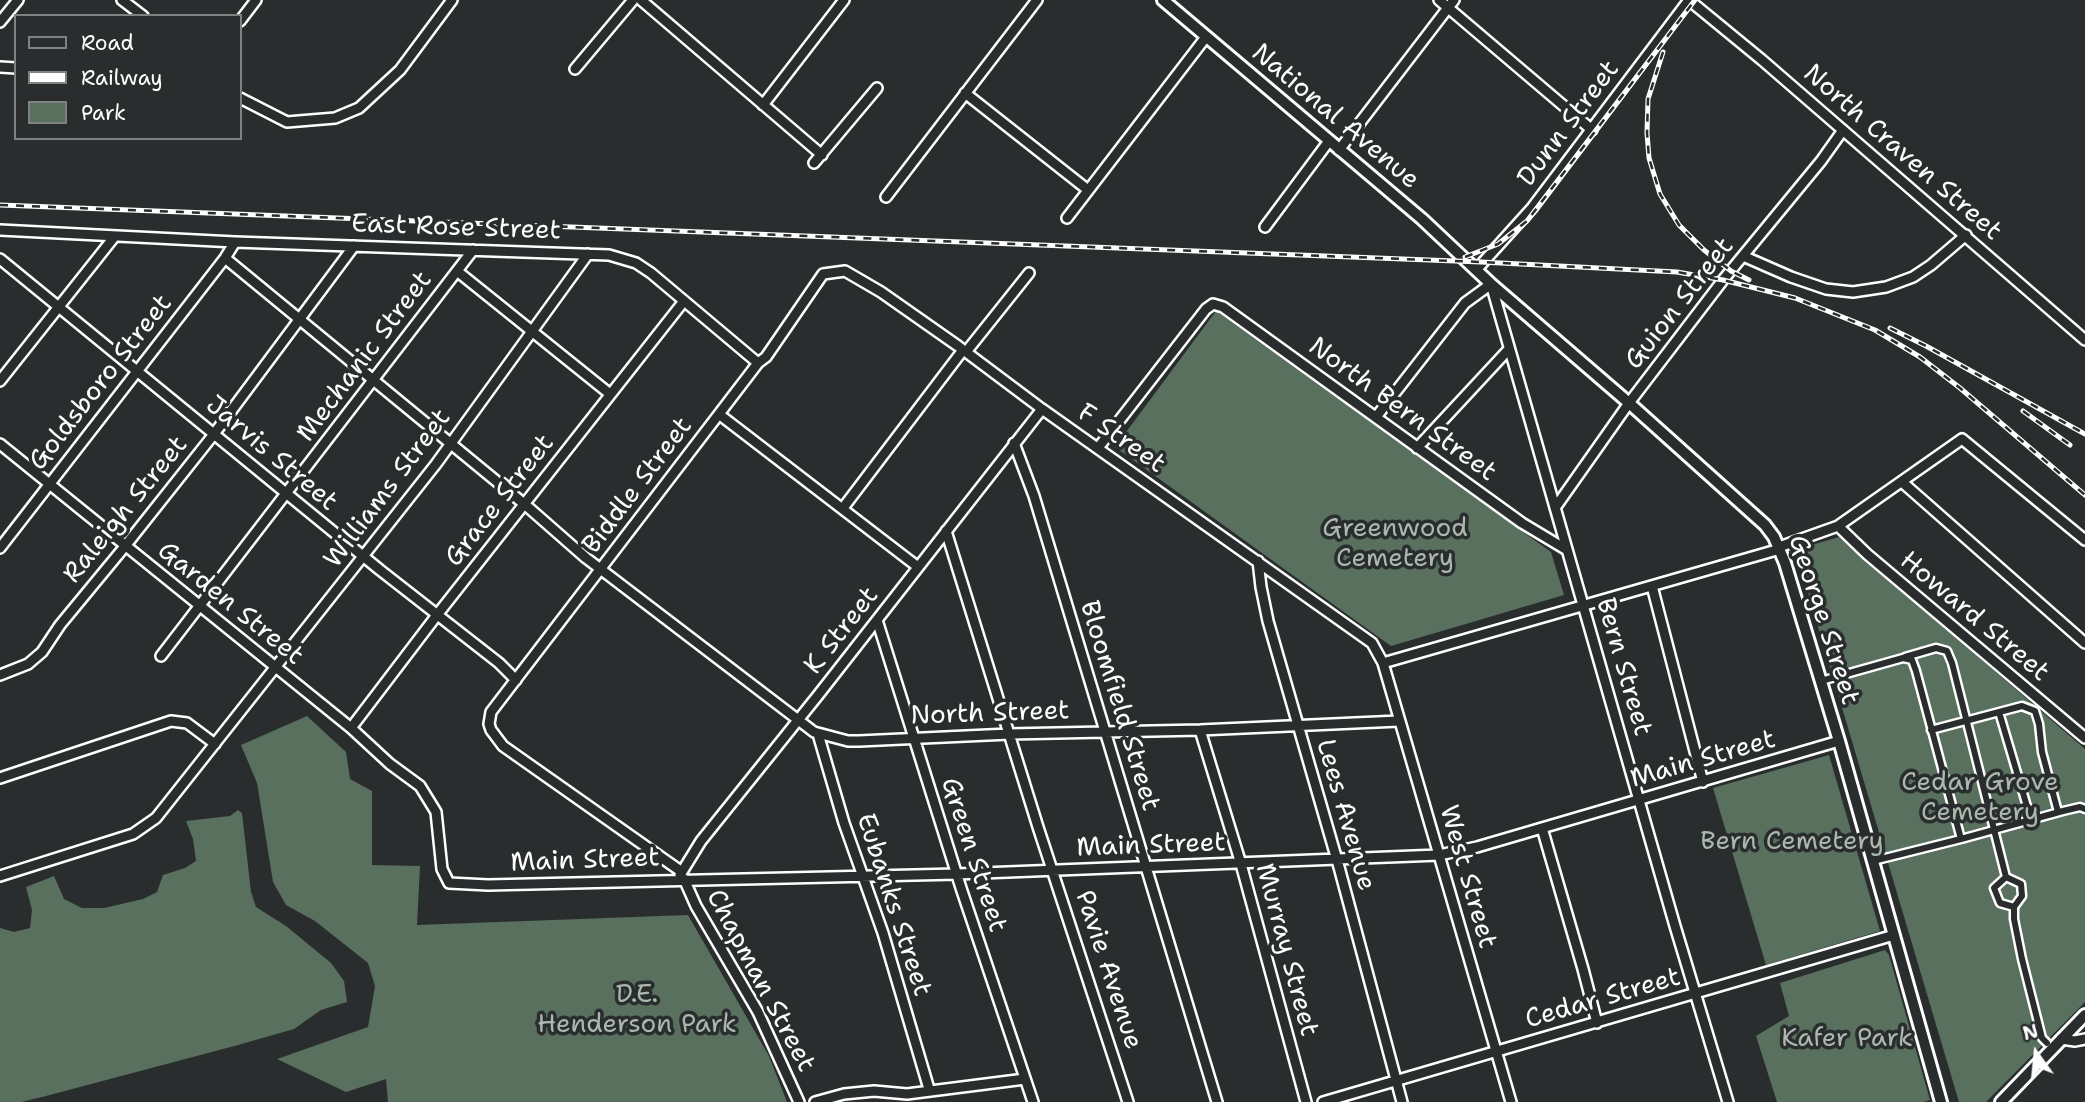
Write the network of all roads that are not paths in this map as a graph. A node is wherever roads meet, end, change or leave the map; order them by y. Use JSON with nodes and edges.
{"nodes":[{"id":1,"x":18,"y":0,"type":"edge"},
{"id":2,"x":122,"y":0,"type":"edge"},
{"id":3,"x":256,"y":0,"type":"edge"},
{"id":4,"x":452,"y":0,"type":"edge"},
{"id":5,"x":633,"y":0,"type":"edge"},
{"id":6,"x":640,"y":0,"type":"edge"},
{"id":7,"x":844,"y":0,"type":"edge"},
{"id":8,"x":1037,"y":0,"type":"edge"},
{"id":9,"x":1439,"y":0,"type":"edge"},
{"id":10,"x":1689,"y":0,"type":"edge"},
{"id":11,"x":1167,"y":1,"type":"edge"},
{"id":12,"x":1451,"y":4,"type":"edge"},
{"id":13,"x":141,"y":14,"type":"edge"},
{"id":14,"x":242,"y":18,"type":"edge"},
{"id":15,"x":0,"y":22,"type":"edge"},
{"id":16,"x":1206,"y":37,"type":"junction"},
{"id":17,"x":575,"y":68,"type":"dead end"},
{"id":18,"x":877,"y":88,"type":"dead end"},
{"id":19,"x":965,"y":93,"type":"junction"},
{"id":20,"x":242,"y":99,"type":"edge"},
{"id":21,"x":763,"y":105,"type":"junction"},
{"id":22,"x":1592,"y":130,"type":"junction"},
{"id":23,"x":1843,"y":130,"type":"junction"},
{"id":24,"x":1329,"y":141,"type":"junction"},
{"id":25,"x":1339,"y":150,"type":"junction"},
{"id":26,"x":822,"y":155,"type":"junction"},
{"id":27,"x":814,"y":163,"type":"dead end"},
{"id":28,"x":1088,"y":190,"type":"junction"},
{"id":29,"x":886,"y":197,"type":"dead end"},
{"id":30,"x":1067,"y":218,"type":"dead end"},
{"id":31,"x":1265,"y":227,"type":"dead end"},
{"id":32,"x":0,"y":229,"type":"edge"},
{"id":33,"x":1966,"y":235,"type":"junction"},
{"id":34,"x":115,"y":236,"type":"junction"},
{"id":35,"x":235,"y":242,"type":"junction"},
{"id":36,"x":354,"y":246,"type":"junction"},
{"id":37,"x":473,"y":250,"type":"junction"},
{"id":38,"x":588,"y":254,"type":"junction"},
{"id":39,"x":1743,"y":256,"type":"junction"},
{"id":40,"x":225,"y":258,"type":"junction"},
{"id":41,"x":0,"y":259,"type":"edge"},
{"id":42,"x":1477,"y":269,"type":"junction"},
{"id":43,"x":457,"y":271,"type":"junction"},
{"id":44,"x":1029,"y":273,"type":"dead end"},
{"id":45,"x":823,"y":274,"type":"joint"},
{"id":46,"x":1491,"y":284,"type":"junction"},
{"id":47,"x":684,"y":301,"type":"junction"},
{"id":48,"x":58,"y":307,"type":"junction"},
{"id":49,"x":299,"y":321,"type":"junction"},
{"id":50,"x":533,"y":332,"type":"junction"},
{"id":51,"x":2085,"y":340,"type":"edge"},
{"id":52,"x":1509,"y":349,"type":"junction"},
{"id":53,"x":965,"y":351,"type":"junction"},
{"id":54,"x":758,"y":363,"type":"junction"},
{"id":55,"x":136,"y":371,"type":"junction"},
{"id":56,"x":0,"y":381,"type":"edge"},
{"id":57,"x":374,"y":382,"type":"junction"},
{"id":58,"x":610,"y":394,"type":"junction"},
{"id":59,"x":1629,"y":402,"type":"junction"},
{"id":60,"x":1042,"y":409,"type":"junction"},
{"id":61,"x":720,"y":415,"type":"junction"},
{"id":62,"x":1376,"y":417,"type":"junction"},
{"id":63,"x":214,"y":434,"type":"junction"},
{"id":64,"x":450,"y":443,"type":"junction"},
{"id":65,"x":1014,"y":443,"type":"junction"},
{"id":66,"x":0,"y":444,"type":"edge"},
{"id":67,"x":1417,"y":448,"type":"junction"},
{"id":68,"x":1097,"y":449,"type":"junction"},
{"id":69,"x":1902,"y":482,"type":"junction"},
{"id":70,"x":49,"y":484,"type":"junction"},
{"id":71,"x":286,"y":494,"type":"junction"},
{"id":72,"x":524,"y":504,"type":"junction"},
{"id":73,"x":843,"y":508,"type":"junction"},
{"id":74,"x":1555,"y":508,"type":"junction"},
{"id":75,"x":1838,"y":526,"type":"junction"},
{"id":76,"x":946,"y":531,"type":"junction"},
{"id":77,"x":2085,"y":540,"type":"edge"},
{"id":78,"x":127,"y":545,"type":"junction"},
{"id":79,"x":0,"y":548,"type":"edge"},
{"id":80,"x":1779,"y":548,"type":"junction"},
{"id":81,"x":1567,"y":550,"type":"junction"},
{"id":82,"x":363,"y":556,"type":"junction"},
{"id":83,"x":1258,"y":561,"type":"junction"},
{"id":84,"x":918,"y":567,"type":"junction"},
{"id":85,"x":601,"y":569,"type":"junction"},
{"id":86,"x":1652,"y":586,"type":"junction"},
{"id":87,"x":1584,"y":606,"type":"junction"},
{"id":88,"x":200,"y":607,"type":"junction"},
{"id":89,"x":436,"y":615,"type":"junction"},
{"id":90,"x":877,"y":620,"type":"junction"},
{"id":91,"x":2085,"y":643,"type":"edge"},
{"id":92,"x":161,"y":656,"type":"dead end"},
{"id":93,"x":1903,"y":658,"type":"junction"},
{"id":94,"x":1383,"y":663,"type":"junction"},
{"id":95,"x":275,"y":668,"type":"junction"},
{"id":96,"x":0,"y":675,"type":"edge"},
{"id":97,"x":516,"y":680,"type":"junction"},
{"id":98,"x":1821,"y":681,"type":"junction"},
{"id":99,"x":1999,"y":712,"type":"junction"},
{"id":100,"x":797,"y":719,"type":"junction"},
{"id":101,"x":1965,"y":721,"type":"junction"},
{"id":102,"x":1399,"y":722,"type":"junction"},
{"id":103,"x":1297,"y":725,"type":"junction"},
{"id":104,"x":351,"y":728,"type":"junction"},
{"id":105,"x":1200,"y":730,"type":"junction"},
{"id":106,"x":1931,"y":730,"type":"junction"},
{"id":107,"x":1106,"y":732,"type":"junction"},
{"id":108,"x":818,"y":734,"type":"junction"},
{"id":109,"x":1009,"y":734,"type":"junction"},
{"id":110,"x":914,"y":737,"type":"junction"},
{"id":111,"x":2085,"y":738,"type":"edge"},
{"id":112,"x":1839,"y":741,"type":"junction"},
{"id":113,"x":215,"y":744,"type":"junction"},
{"id":114,"x":0,"y":778,"type":"edge"},
{"id":115,"x":1703,"y":782,"type":"junction"},
{"id":116,"x":1640,"y":799,"type":"junction"},
{"id":117,"x":2085,"y":809,"type":"edge"},
{"id":118,"x":2058,"y":812,"type":"junction"},
{"id":119,"x":2031,"y":820,"type":"junction"},
{"id":120,"x":1542,"y":828,"type":"junction"},
{"id":121,"x":1996,"y":829,"type":"junction"},
{"id":122,"x":1961,"y":839,"type":"junction"},
{"id":123,"x":1439,"y":855,"type":"junction"},
{"id":124,"x":1338,"y":861,"type":"junction"},
{"id":125,"x":1873,"y":861,"type":"junction"},
{"id":126,"x":1241,"y":864,"type":"junction"},
{"id":127,"x":1146,"y":867,"type":"junction"},
{"id":128,"x":1053,"y":870,"type":"junction"},
{"id":129,"x":957,"y":874,"type":"junction"},
{"id":130,"x":862,"y":875,"type":"junction"},
{"id":131,"x":0,"y":876,"type":"edge"},
{"id":132,"x":681,"y":877,"type":"junction"},
{"id":133,"x":2007,"y":877,"type":"junction"},
{"id":134,"x":449,"y":883,"type":"joint"},
{"id":135,"x":2014,"y":907,"type":"junction"},
{"id":136,"x":1894,"y":935,"type":"junction"},
{"id":137,"x":1696,"y":994,"type":"junction"},
{"id":138,"x":2085,"y":1015,"type":"edge"},
{"id":139,"x":1597,"y":1023,"type":"junction"},
{"id":140,"x":2061,"y":1039,"type":"junction"},
{"id":141,"x":2085,"y":1039,"type":"edge"},
{"id":142,"x":2047,"y":1043,"type":"dead end"},
{"id":143,"x":1497,"y":1051,"type":"junction"},
{"id":144,"x":1025,"y":1079,"type":"junction"},
{"id":145,"x":1395,"y":1080,"type":"junction"},
{"id":146,"x":929,"y":1089,"type":"junction"},
{"id":147,"x":897,"y":1098,"type":"edge"},
{"id":148,"x":799,"y":1102,"type":"edge"},
{"id":149,"x":815,"y":1102,"type":"edge"},
{"id":150,"x":1033,"y":1102,"type":"edge"},
{"id":151,"x":1128,"y":1102,"type":"edge"},
{"id":152,"x":1217,"y":1102,"type":"edge"},
{"id":153,"x":1306,"y":1102,"type":"edge"},
{"id":154,"x":1322,"y":1102,"type":"edge"},
{"id":155,"x":1402,"y":1102,"type":"edge"},
{"id":156,"x":1511,"y":1102,"type":"edge"},
{"id":157,"x":1728,"y":1102,"type":"edge"},
{"id":158,"x":1941,"y":1102,"type":"edge"},
{"id":159,"x":2001,"y":1102,"type":"edge"}],
"edges":[{"from":1,"to":15,"type":"street"},
{"from":2,"to":13,"type":"street"},
{"from":3,"to":14,"type":"street"},
{"from":4,"to":20,"type":"street"},
{"from":5,"to":17,"type":"street"},
{"from":6,"to":21,"type":"street"},
{"from":7,"to":21,"type":"street"},
{"from":8,"to":19,"type":"street"},
{"from":9,"to":12,"type":"street"},
{"from":10,"to":22,"type":"street","name":"Dunn Street"},
{"from":10,"to":23,"type":"street","name":"North Craven Street"},
{"from":11,"to":16,"type":"street","name":"National Avenue"},
{"from":12,"to":22,"type":"street"},
{"from":12,"to":25,"type":"street"},
{"from":16,"to":24,"type":"street","name":"National Avenue"},
{"from":16,"to":28,"type":"street"},
{"from":18,"to":26,"type":"street"},
{"from":19,"to":28,"type":"street"},
{"from":19,"to":29,"type":"street"},
{"from":21,"to":26,"type":"street"},
{"from":22,"to":42,"type":"street","name":"Dunn Street"},
{"from":23,"to":33,"type":"street","name":"North Craven Street"},
{"from":23,"to":39,"type":"street","name":"Guion Street"},
{"from":24,"to":25,"type":"street","name":"National Avenue"},
{"from":24,"to":31,"type":"street"},
{"from":25,"to":42,"type":"street","name":"National Avenue"},
{"from":26,"to":27,"type":"street"},
{"from":28,"to":30,"type":"street"},
{"from":32,"to":34,"type":"street","name":"East Rose Street"},
{"from":33,"to":39,"type":"street"},
{"from":33,"to":51,"type":"street","name":"North Craven Street"},
{"from":34,"to":35,"type":"street","name":"East Rose Street"},
{"from":34,"to":48,"type":"street"},
{"from":35,"to":36,"type":"street","name":"East Rose Street"},
{"from":35,"to":40,"type":"street","name":"Goldsboro Street"},
{"from":36,"to":37,"type":"street","name":"East Rose Street"},
{"from":36,"to":49,"type":"street","name":"Raleigh Street"},
{"from":37,"to":38,"type":"street","name":"East Rose Street"},
{"from":37,"to":43,"type":"street","name":"Mechanic Street"},
{"from":38,"to":47,"type":"street","name":"East Rose Street"},
{"from":38,"to":50,"type":"street","name":"Williams Street"},
{"from":39,"to":59,"type":"street","name":"Guion Street"},
{"from":40,"to":49,"type":"street","name":"North Street"},
{"from":40,"to":55,"type":"street","name":"Goldsboro Street"},
{"from":41,"to":48,"type":"street","name":"Jarvis Street"},
{"from":42,"to":46,"type":"street","name":"George Street"},
{"from":43,"to":50,"type":"street"},
{"from":43,"to":57,"type":"street","name":"Mechanic Street"},
{"from":44,"to":53,"type":"street"},
{"from":45,"to":53,"type":"street","name":"F Street"},
{"from":45,"to":54,"type":"street","name":"Biddle Street"},
{"from":46,"to":52,"type":"street","name":"Bern Street"},
{"from":46,"to":59,"type":"street","name":"George Street"},
{"from":46,"to":62,"type":"street"},
{"from":47,"to":54,"type":"street","name":"East Rose Street"},
{"from":47,"to":58,"type":"street","name":"Grace Street"},
{"from":48,"to":55,"type":"street","name":"Jarvis Street"},
{"from":48,"to":56,"type":"street"},
{"from":49,"to":57,"type":"street","name":"North Street"},
{"from":49,"to":63,"type":"street","name":"Raleigh Street"},
{"from":50,"to":58,"type":"street"},
{"from":50,"to":64,"type":"street","name":"Williams Street"},
{"from":52,"to":67,"type":"street"},
{"from":52,"to":74,"type":"street","name":"Bern Street"},
{"from":53,"to":60,"type":"street","name":"F Street"},
{"from":53,"to":73,"type":"street"},
{"from":54,"to":61,"type":"street","name":"Biddle Street"},
{"from":55,"to":63,"type":"street","name":"Jarvis Street"},
{"from":55,"to":70,"type":"street","name":"Goldsboro Street"},
{"from":57,"to":64,"type":"street","name":"North Street"},
{"from":57,"to":71,"type":"street","name":"Mechanic Street"},
{"from":58,"to":72,"type":"street","name":"Grace Street"},
{"from":59,"to":74,"type":"street","name":"Guion Street"},
{"from":59,"to":80,"type":"street","name":"George Street"},
{"from":60,"to":65,"type":"street","name":"K Street"},
{"from":60,"to":68,"type":"street","name":"F Street"},
{"from":61,"to":73,"type":"street"},
{"from":61,"to":85,"type":"street","name":"Biddle Street"},
{"from":62,"to":67,"type":"street","name":"North Bern Street"},
{"from":62,"to":68,"type":"street","name":"North Bern Street"},
{"from":63,"to":71,"type":"street","name":"Jarvis Street"},
{"from":63,"to":78,"type":"street","name":"Raleigh Street"},
{"from":64,"to":72,"type":"street","name":"North Street"},
{"from":64,"to":82,"type":"street","name":"Williams Street"},
{"from":65,"to":76,"type":"street","name":"K Street"},
{"from":65,"to":107,"type":"street","name":"Bloomfield Street"},
{"from":66,"to":70,"type":"street","name":"Garden Street"},
{"from":67,"to":81,"type":"street","name":"North Bern Street"},
{"from":68,"to":83,"type":"street","name":"F Street"},
{"from":69,"to":75,"type":"street"},
{"from":69,"to":77,"type":"street"},
{"from":69,"to":91,"type":"street"},
{"from":70,"to":78,"type":"street","name":"Garden Street"},
{"from":70,"to":79,"type":"street","name":"Goldsboro Street"},
{"from":71,"to":82,"type":"street","name":"Jarvis Street"},
{"from":71,"to":88,"type":"street","name":"Mechanic Street"},
{"from":72,"to":85,"type":"street","name":"North Street"},
{"from":72,"to":89,"type":"street","name":"Grace Street"},
{"from":73,"to":84,"type":"street"},
{"from":74,"to":81,"type":"street","name":"Bern Street"},
{"from":75,"to":80,"type":"street"},
{"from":75,"to":111,"type":"street","name":"Howard Street"},
{"from":76,"to":84,"type":"street","name":"K Street"},
{"from":76,"to":109,"type":"street","name":"Pavie Avenue"},
{"from":78,"to":88,"type":"street","name":"Garden Street"},
{"from":78,"to":96,"type":"street","name":"Raleigh Street"},
{"from":80,"to":86,"type":"street"},
{"from":80,"to":98,"type":"street","name":"George Street"},
{"from":81,"to":87,"type":"street","name":"Bern Street"},
{"from":82,"to":89,"type":"street","name":"Jarvis Street"},
{"from":82,"to":95,"type":"street","name":"Williams Street"},
{"from":83,"to":94,"type":"street","name":"F Street"},
{"from":83,"to":103,"type":"street","name":"Lees Avenue"},
{"from":84,"to":90,"type":"street","name":"K Street"},
{"from":85,"to":97,"type":"street","name":"Biddle Street"},
{"from":85,"to":100,"type":"street","name":"North Street"},
{"from":86,"to":87,"type":"street"},
{"from":86,"to":115,"type":"street"},
{"from":87,"to":94,"type":"street"},
{"from":87,"to":116,"type":"street","name":"Bern Street"},
{"from":88,"to":92,"type":"street","name":"Mechanic Street"},
{"from":88,"to":95,"type":"street","name":"Garden Street"},
{"from":89,"to":97,"type":"street","name":"Jarvis Street"},
{"from":89,"to":104,"type":"street","name":"Grace Street"},
{"from":90,"to":100,"type":"street","name":"K Street"},
{"from":90,"to":110,"type":"street","name":"Green Street"},
{"from":93,"to":98,"type":"street"},
{"from":93,"to":101,"type":"street"},
{"from":93,"to":106,"type":"street"},
{"from":94,"to":102,"type":"street","name":"West Street"},
{"from":95,"to":104,"type":"street","name":"Garden Street"},
{"from":95,"to":113,"type":"street","name":"Williams Street"},
{"from":97,"to":132,"type":"street","name":"Biddle Street"},
{"from":98,"to":112,"type":"street","name":"George Street"},
{"from":99,"to":101,"type":"street"},
{"from":99,"to":118,"type":"street"},
{"from":99,"to":119,"type":"street"},
{"from":100,"to":108,"type":"street","name":"North Street"},
{"from":100,"to":132,"type":"street","name":"K Street"},
{"from":101,"to":106,"type":"street"},
{"from":101,"to":121,"type":"street"},
{"from":102,"to":103,"type":"street","name":"North Street"},
{"from":102,"to":123,"type":"street","name":"West Street"},
{"from":103,"to":105,"type":"street","name":"North Street"},
{"from":103,"to":124,"type":"street","name":"Lees Avenue"},
{"from":104,"to":134,"type":"street","name":"Garden Street"},
{"from":105,"to":107,"type":"street","name":"North Street"},
{"from":105,"to":126,"type":"street","name":"Murray Street"},
{"from":106,"to":122,"type":"street"},
{"from":107,"to":109,"type":"street","name":"North Street"},
{"from":107,"to":127,"type":"street","name":"Bloomfield Street"},
{"from":108,"to":110,"type":"street","name":"North Street"},
{"from":108,"to":130,"type":"street","name":"Eubanks Street"},
{"from":109,"to":110,"type":"street","name":"North Street"},
{"from":109,"to":128,"type":"street","name":"Pavie Avenue"},
{"from":110,"to":129,"type":"street","name":"Green Street"},
{"from":112,"to":115,"type":"street","name":"Main Street"},
{"from":112,"to":125,"type":"street","name":"George Street"},
{"from":113,"to":114,"type":"street"},
{"from":113,"to":131,"type":"street","name":"Williams Street"},
{"from":115,"to":116,"type":"street","name":"Main Street"},
{"from":116,"to":120,"type":"street","name":"Main Street"},
{"from":116,"to":137,"type":"street","name":"Bern Street"},
{"from":117,"to":118,"type":"street"},
{"from":118,"to":119,"type":"street"},
{"from":119,"to":121,"type":"street"},
{"from":120,"to":123,"type":"street","name":"Main Street"},
{"from":120,"to":139,"type":"street"},
{"from":121,"to":122,"type":"street"},
{"from":121,"to":133,"type":"street"},
{"from":122,"to":125,"type":"street"},
{"from":123,"to":124,"type":"street","name":"Main Street"},
{"from":123,"to":143,"type":"street","name":"West Street"},
{"from":124,"to":126,"type":"street","name":"Main Street"},
{"from":124,"to":145,"type":"street","name":"Lees Avenue"},
{"from":125,"to":136,"type":"street","name":"George Street"},
{"from":126,"to":127,"type":"street","name":"Main Street"},
{"from":126,"to":153,"type":"street","name":"Murray Street"},
{"from":127,"to":128,"type":"street","name":"Main Street"},
{"from":127,"to":152,"type":"street","name":"Bloomfield Street"},
{"from":128,"to":129,"type":"street","name":"Main Street"},
{"from":128,"to":151,"type":"street","name":"Pavie Avenue"},
{"from":129,"to":130,"type":"street","name":"Main Street"},
{"from":129,"to":144,"type":"street","name":"Green Street"},
{"from":130,"to":132,"type":"street","name":"Main Street"},
{"from":130,"to":146,"type":"street","name":"Eubanks Street"},
{"from":132,"to":134,"type":"street","name":"Main Street"},
{"from":132,"to":148,"type":"street","name":"Chapman Street"},
{"from":133,"to":135,"type":"street"},
{"from":133,"to":135,"type":"street"},
{"from":135,"to":142,"type":"street"},
{"from":136,"to":137,"type":"street","name":"Cedar Street"},
{"from":136,"to":158,"type":"street","name":"George Street"},
{"from":137,"to":139,"type":"street","name":"Cedar Street"},
{"from":137,"to":157,"type":"street","name":"Bern Street"},
{"from":138,"to":140,"type":"street"},
{"from":139,"to":143,"type":"street","name":"Cedar Street"},
{"from":140,"to":141,"type":"street"},
{"from":140,"to":159,"type":"street"},
{"from":143,"to":145,"type":"street","name":"Cedar Street"},
{"from":143,"to":156,"type":"street","name":"West Street"},
{"from":144,"to":146,"type":"street"},
{"from":144,"to":150,"type":"street","name":"Green Street"},
{"from":145,"to":154,"type":"street","name":"Cedar Street"},
{"from":145,"to":155,"type":"street","name":"Lees Avenue"},
{"from":146,"to":147,"type":"street"},
{"from":147,"to":149,"type":"street"}]}
